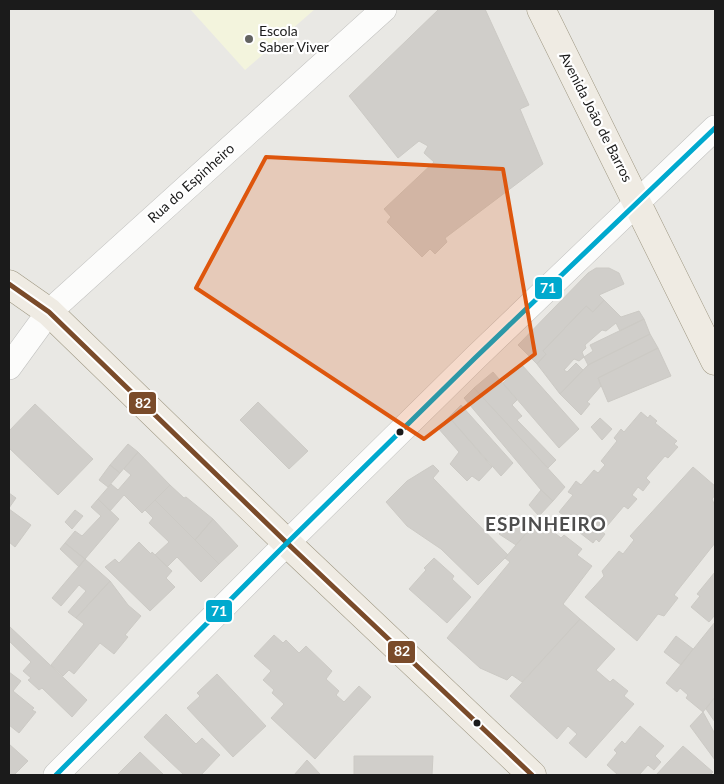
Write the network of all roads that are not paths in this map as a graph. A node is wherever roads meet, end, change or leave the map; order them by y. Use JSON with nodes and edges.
{"nodes":[{"id":1,"x":384,"y":9,"type":"edge"},
{"id":2,"x":541,"y":9,"type":"edge"},
{"id":3,"x":715,"y":128,"type":"edge"},
{"id":4,"x":638,"y":202,"type":"junction"},
{"id":5,"x":9,"y":284,"type":"edge"},
{"id":6,"x":49,"y":312,"type":"junction"},
{"id":7,"x":715,"y":361,"type":"edge"},
{"id":8,"x":9,"y":367,"type":"edge"},
{"id":9,"x":287,"y":543,"type":"junction"},
{"id":10,"x":56,"y":775,"type":"edge"},
{"id":11,"x":532,"y":775,"type":"edge"}],
"edges":[{"from":1,"to":6,"type":"street","name":"Rua do Espinheiro"},
{"from":2,"to":4,"type":"main road","name":"Avenida João de Barros"},
{"from":3,"to":4,"type":"street"},
{"from":4,"to":7,"type":"main road","name":"Avenida João de Barros"},
{"from":4,"to":9,"type":"street"},
{"from":5,"to":6,"type":"main road"},
{"from":6,"to":8,"type":"street","name":"Rua do Espinheiro"},
{"from":6,"to":9,"type":"main road"},
{"from":9,"to":10,"type":"street"},
{"from":9,"to":11,"type":"main road"}]}
